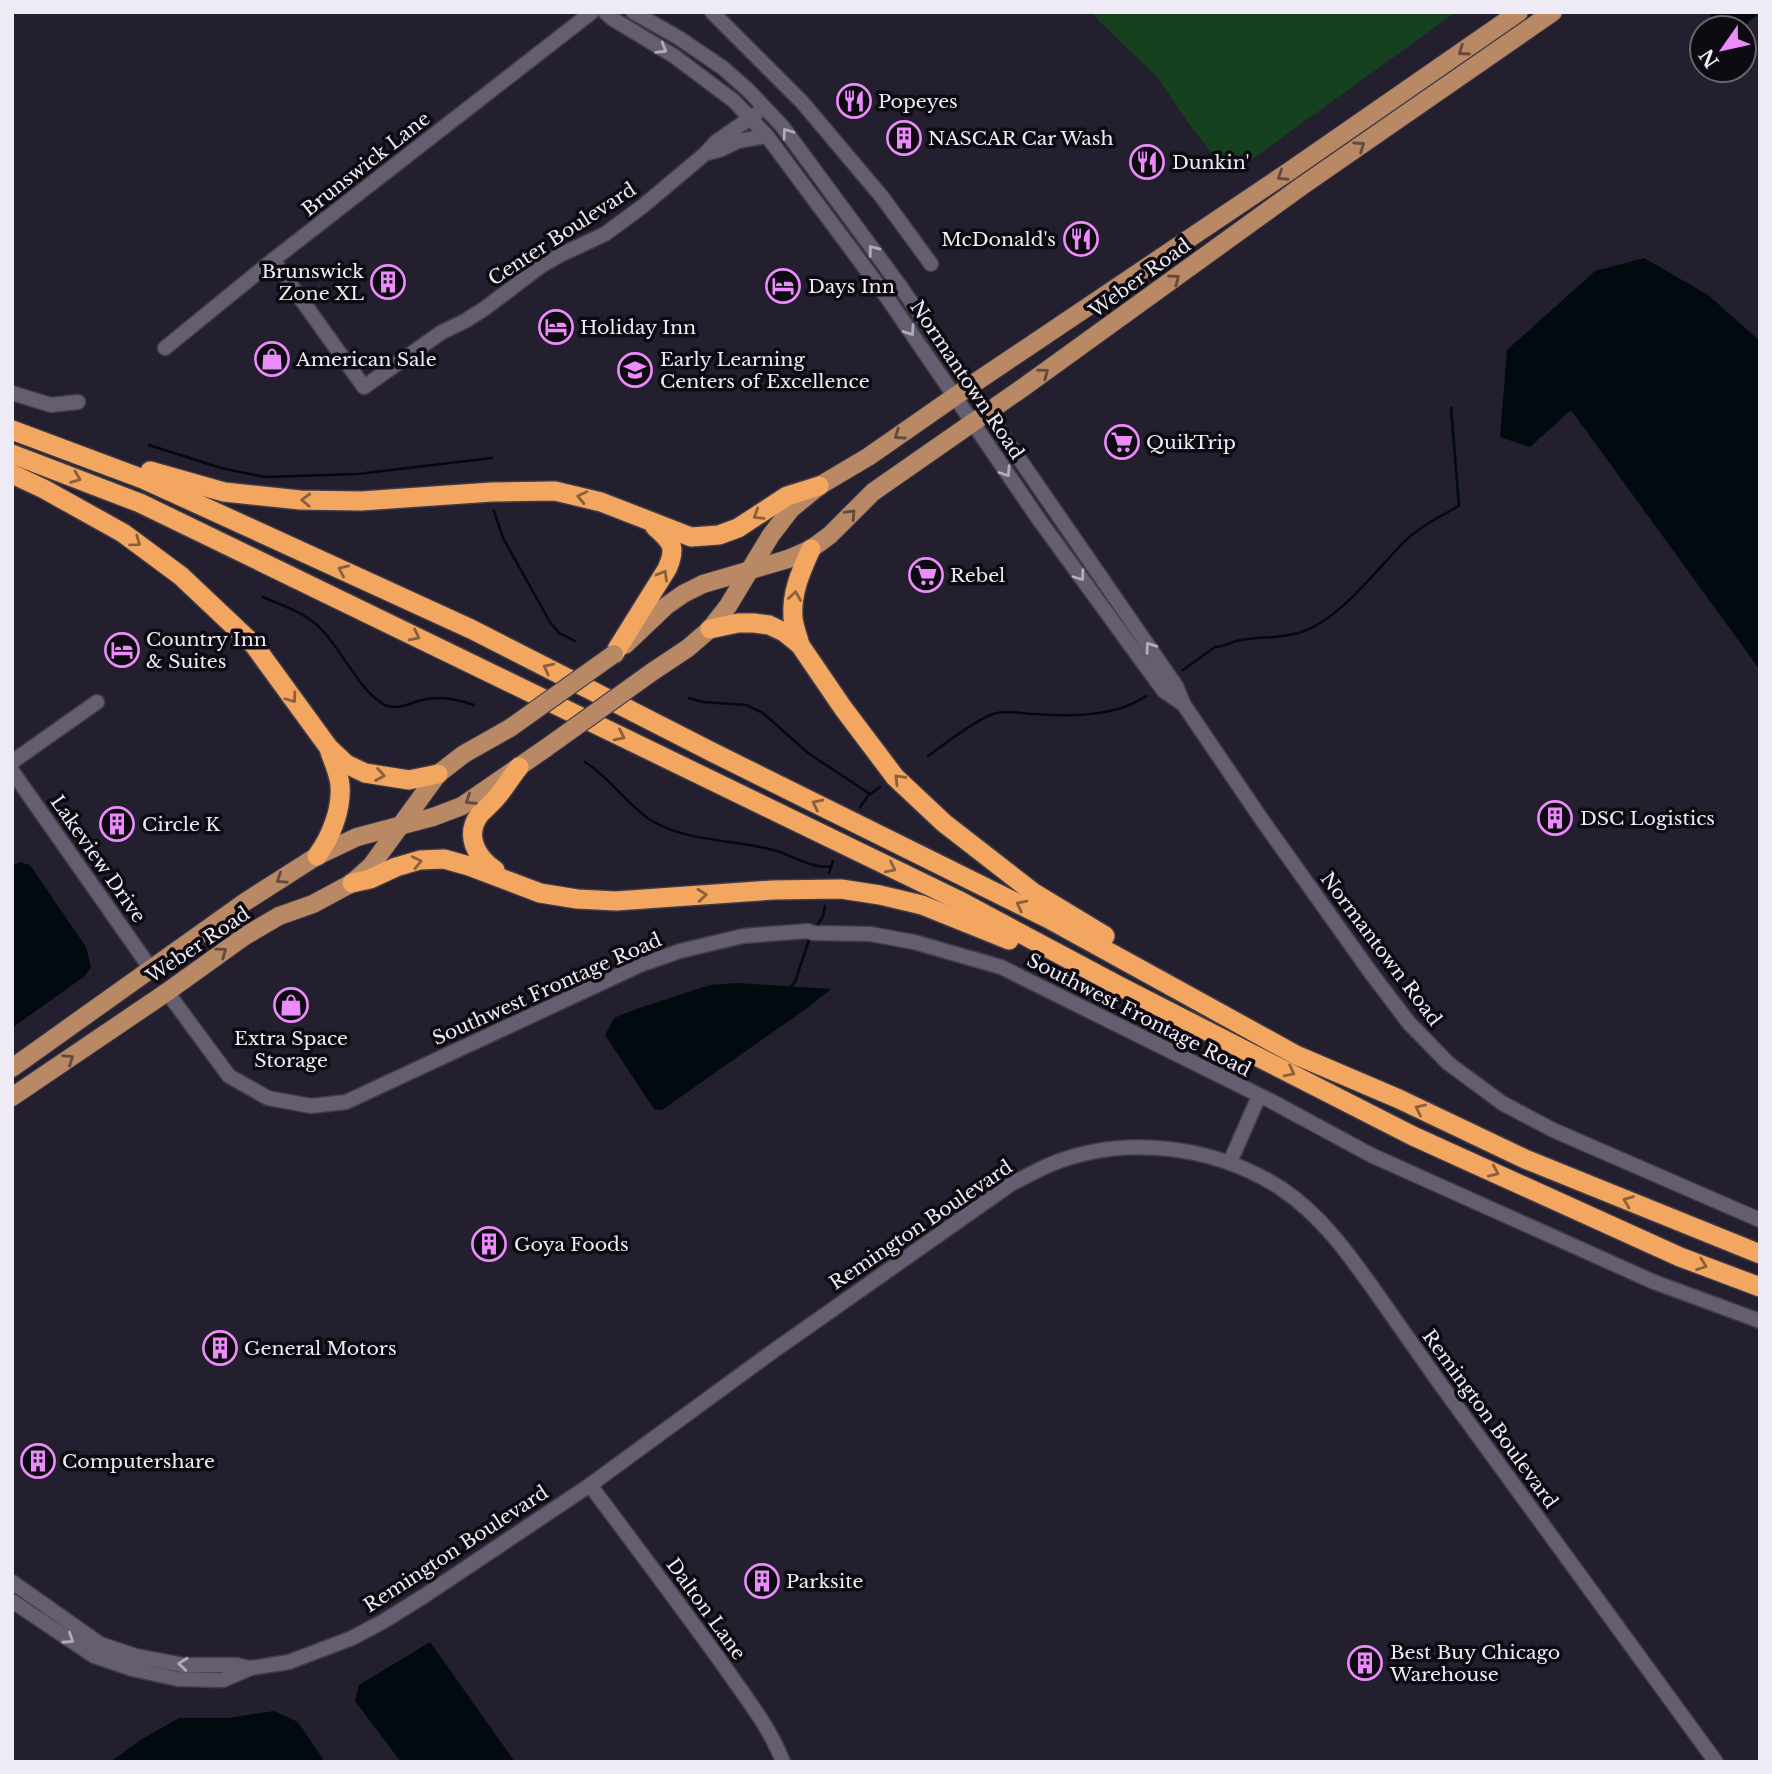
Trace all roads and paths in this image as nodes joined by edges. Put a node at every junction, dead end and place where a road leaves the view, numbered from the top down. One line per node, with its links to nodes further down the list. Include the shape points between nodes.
1 (592, 12): 11 (street, Brunswick Lane)
2 (605, 12): 8 (street, Normantown Road, one-way to 8, via 674,56)
3 (633, 12): 7 (street, Normantown Road, via 723,68)
4 (712, 12): 12 (street, via 802,102)
5 (1519, 12): 14 (main road, Weber Road, one-way to 14)
6 (1553, 12): 17 (main road, Weber Road, one-way to 6)
7 (766, 108): 8 (street, Center Boulevard); 14 (street, Normantown Road, one-way to 7, via 900,286)
8 (750, 118): 9 (street, Normantown Road); 10 (street, Center Boulevard)
9 (768, 136): 10 (street, Center Boulevard); 14 (street, Normantown Road, one-way to 14)
10 (706, 153): 11 (street, Center Boulevard, via 605,234 541,266 484,309 363,387)
11 (273, 260): 13 (street, Brunswick Lane)
12 (931, 264)
13 (165, 348)
14 (962, 391): 17 (street, Normantown Road); 21 (main road, Weber Road, one-way to 21)
15 (12, 393): 16 (street, via 51,405)
16 (78, 402)
17 (980, 417): 23 (main road, Weber Road, one-way to 17, via 873,492); 46 (street, Normantown Road, via 1040,521 1164,691 1184,705 1409,1023 1448,1063 1502,1103 1553,1130)
18 (12, 429): 22 (highway, one-way to 18, via 555,491 361,501 224,492); 41 (highway, one-way to 18, via 1049,919 471,629 143,479)
19 (12, 454): 39 (highway, one-way to 39, via 140,503 958,900)
20 (12, 474): 29 (highway, one-way to 29, via 123,533 181,576 254,645)
21 (819, 486): 22 (highway, one-way to 22, via 787,496 719,535 691,537); 24 (main road, Weber Road, via 791,509)
22 (646, 520): 27 (highway, one-way to 22, via 672,558 673,547 667,538)
23 (811, 549): 24 (main road, Weber Road); 26 (highway, one-way to 23, via 793,600)
24 (751, 570): 25 (main road, Weber Road); 27 (main road, Weber Road, via 683,594)
25 (710, 629): 26 (highway, via 738,623 769,625); 31 (main road, Weber Road, bridge)
26 (800, 645): 41 (highway, one-way to 26, via 1034,892 944,823 895,777)
27 (614, 654): 33 (main road, Weber Road, bridge)
28 (97, 702): 30 (street)
29 (328, 748): 33 (highway, one-way to 33, via 365,773 409,780); 35 (highway, via 340,788 333,826)
30 (12, 762)
31 (519, 767): 34 (main road, Weber Road, one-way to 34, via 462,806); 37 (highway, via 471,832 478,855)
32 (12, 771): 38 (street, Lakeview Drive)
33 (439, 774): 34 (main road, Weber Road)
34 (400, 826): 35 (main road, Weber Road, via 356,837); 36 (main road, Weber Road, via 371,866)
35 (317, 856): 38 (main road, Weber Road, one-way to 38)
36 (352, 883): 37 (highway, one-way to 37, via 420,860 444,859); 40 (main road, Weber Road, one-way to 36, via 245,936)
37 (513, 883): 39 (highway, one-way to 39, via 540,893 616,901 773,890 841,889 880,895 922,905)
38 (151, 970): 42 (main road, Weber Road)
39 (1119, 986): 48 (highway, one-way to 48, via 1413,1136 1680,1257)
40 (167, 992): 43 (street, Southwest Frontage Road, via 229,1076 268,1098 311,1106 346,1102 639,965 680,951 743,936 870,934 1001,967); 44 (main road, Weber Road, one-way to 40)
41 (1296, 1055): 47 (highway, one-way to 41, via 1525,1159)
42 (12, 1068)
43 (1259, 1096): 45 (street, Southwest Frontage Road); 49 (street, Southwest Frontage Road, via 1371,1155 1641,1277)
44 (12, 1097)
45 (1230, 1163): 50 (street, Remington Boulevard, via 1181,1150 1135,1147 1094,1152 1050,1165 1011,1184); 55 (street, Remington Boulevard, via 1282,1189 1314,1214 1349,1254)
46 (1760, 1220)
47 (1760, 1254)
48 (1760, 1287)
49 (1760, 1321)
50 (590, 1485): 53 (street, Remington Boulevard, via 384,1622 289,1662); 54 (street, Dalton Lane, via 754,1710)
51 (12, 1582): 53 (street, Remington Boulevard, one-way to 51, via 183,1665 100,1644)
52 (12, 1601): 53 (street, Remington Boulevard, one-way to 53, via 94,1656 132,1670 178,1679 223,1679)
53 (251, 1668)
54 (783, 1762)
55 (1716, 1762)

